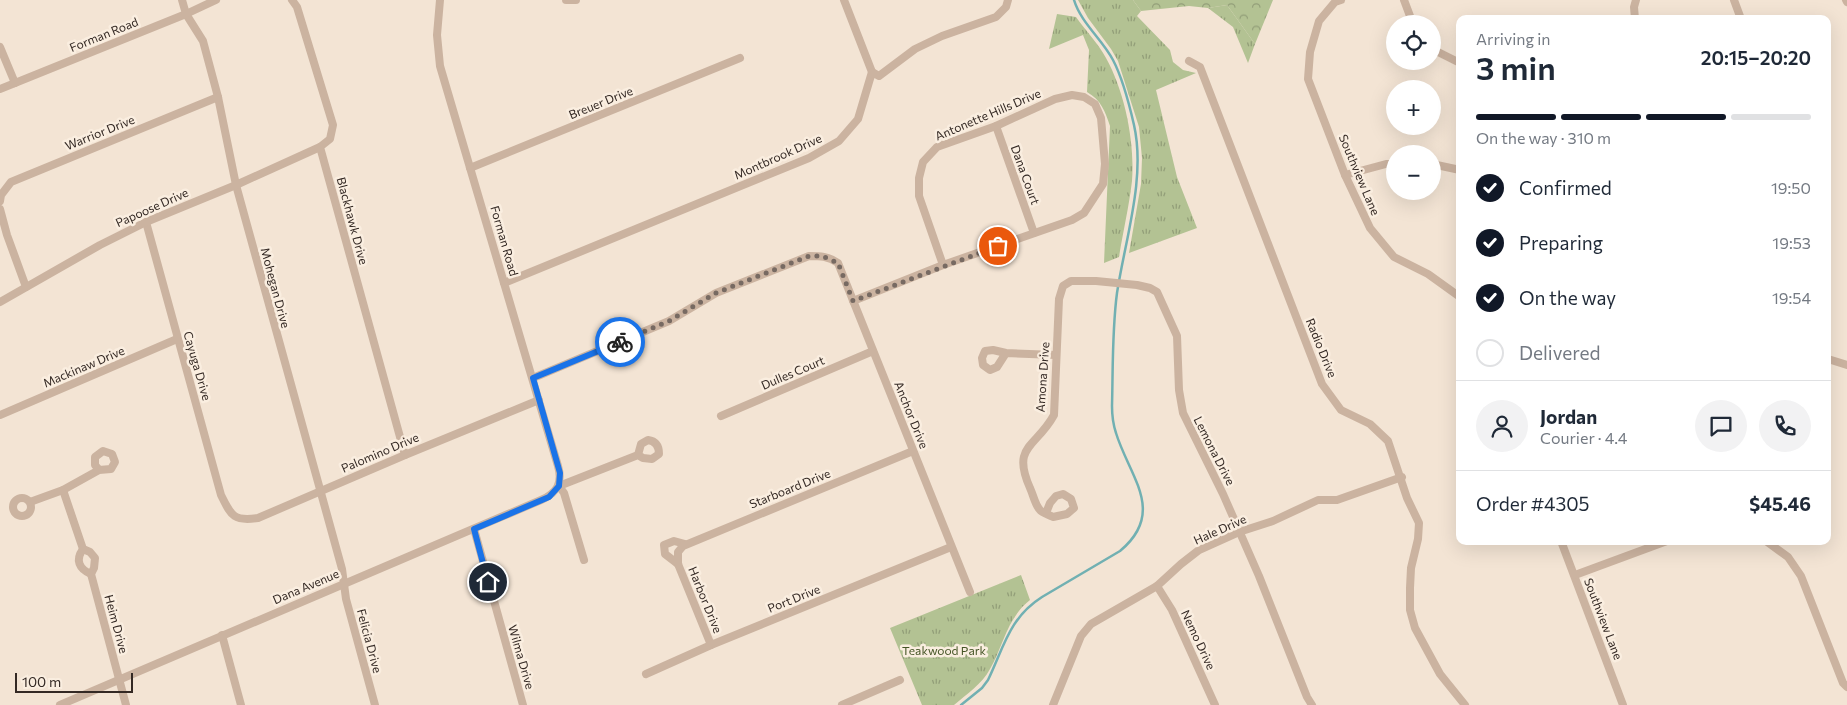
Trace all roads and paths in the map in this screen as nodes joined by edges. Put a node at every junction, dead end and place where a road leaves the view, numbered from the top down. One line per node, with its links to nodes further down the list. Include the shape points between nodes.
1 (182, 0): 13 (street, Mohegan Drive)
2 (216, 0): 13 (street, Forman Road)
3 (292, 0): 27 (street, via 297,7 333,125 330,139)
4 (440, 0): 30 (street, Forman Road, via 437,35 440,66)
5 (566, 0): 6 (street)
6 (576, 0)
7 (844, 0): 22 (street)
8 (1008, 0): 22 (street, via 1006,7 996,16 915,49 879,76)
9 (1341, 0): 32 (street, Southview Lane, via 1319,21 1310,52 1308,79)
10 (1404, 0): 14 (street)
11 (1636, 0): 15 (street)
12 (1734, 0): 16 (street)
13 (186, 14): 23 (street, Forman Road); 25 (street, Mohegan Drive, via 203,42)
14 (1410, 15)
15 (1635, 15)
16 (1740, 15)
17 (0, 47): 23 (street)
18 (1441, 54): 21 (street)
19 (740, 58): 30 (street, Breuer Drive)
20 (1189, 61): 59 (street, Radio Drive, via 1200,67 1322,384 1341,410 1370,424 1388,441)
21 (1456, 61)
22 (872, 72): 39 (street, Montbrook Drive, via 858,119 839,142 809,158)
23 (15, 83): 24 (street, Forman Road)
24 (0, 90)
25 (218, 97): 33 (street, Mohegan Drive); 34 (street, Warrior Drive, via 11,182)
26 (996, 126): 37 (street, Dana Court); 37 (street, Antonette Hills Drive, via 1055,99 1072,95 1084,97 1095,104 1101,118 1105,164 1103,184 1084,213); 38 (street, Antonette Hills Drive, via 937,147 923,162 919,196)
27 (320, 147): 33 (street, Papoose Drive); 56 (street, Blackhawk Drive)
28 (1386, 164): 32 (street)
29 (1441, 166): 31 (street)
30 (470, 168): 39 (street, Forman Road)
31 (1456, 169)
32 (1345, 175): 42 (street, Southview Lane, via 1370,228 1394,258 1428,274)
33 (236, 185): 36 (street, Papoose Drive); 62 (street, Mohegan Drive)
34 (0, 201)
35 (0, 209): 41 (street)
36 (146, 222): 41 (street, Papoose Drive); 45 (street, Cayuga Drive)
37 (1034, 232): 38 (street)
38 (943, 265): 43 (street)
39 (504, 283): 51 (street, Forman Road)
40 (1062, 286): 48 (street, Amona Drive); 67 (street, Lemona Drive, via 1070,281 1096,281 1130,284 1157,292 1177,336 1183,413)
41 (26, 287): 44 (street, Papoose Drive)
42 (1456, 294)
43 (853, 301): 46 (street, Anchor Drive); 51 (street, Anchor Drive, via 838,263 822,256 809,256 716,293 669,321)
44 (0, 302)
45 (177, 339): 53 (street, Mackinaw Drive); 65 (street, Cayuga Drive, via 221,495)
46 (873, 351): 54 (street, Dulles Court); 55 (street, Anchor Drive)
47 (1006, 353): 48 (street)
48 (1056, 355): 64 (street, Amona Drive, via 1054,415 1030,444 1022,461 1023,474 1040,510)
49 (1831, 360): 50 (street)
50 (1847, 365)
51 (533, 378): 52 (street, Forman Road)
52 (539, 400): 56 (street, Palomino Drive); 60 (street, Forman Road, via 560,473)
53 (0, 415)
54 (721, 416)
55 (913, 451): 68 (street, Starboard Drive); 72 (street, Anchor Drive)
56 (404, 455): 62 (street, Palomino Drive)
57 (638, 455): 60 (street, Dana Avenue)
58 (100, 470): 61 (street)
59 (1402, 477): 67 (street, Hale Drive, via 1337,500 1318,500); 97 (street, Radio Drive, via 1407,498 1419,523 1411,568 1410,610 1415,628 1440,674)
60 (559, 486): 66 (street, Dana Avenue, via 549,497); 75 (street, Forman Road)
61 (63, 490): 63 (street); 73 (street, Heim Drive)
62 (320, 492): 65 (street, Palomino Drive, via 258,518 244,520); 79 (street, Mohegan Drive)
63 (30, 502)
64 (1046, 513)
65 (230, 514)
66 (474, 529): 79 (street, Dana Avenue); 92 (street, Wilma Drive)
67 (1240, 532): 80 (street, Hale Drive, via 1199,550); 96 (street, Lemona Drive)
68 (685, 544): 74 (street, Starboard Drive); 76 (street, Harbor Drive, via 674,542 664,545 664,554)
69 (1563, 545): 78 (street, Southview Lane)
70 (1656, 545): 78 (street)
71 (1771, 545): 87 (street, via 1788,558 1801,576)
72 (951, 547): 81 (street, Anchor Drive); 83 (street, Port Drive)
73 (83, 549): 77 (street, Heim Drive, via 95,558); 77 (street, Heim Drive, via 79,566)
74 (678, 552): 76 (street, Harbor Drive)
75 (584, 560)
76 (678, 564): 83 (street, Harbor Drive)
77 (91, 574): 85 (street, Heim Drive)
78 (1575, 575): 98 (street, Southview Lane)
79 (344, 584): 82 (street, Dana Avenue); 91 (street, Felicia Drive)
80 (1157, 586): 94 (street, Hale Drive, via 1091,624 1082,636); 95 (street, Nemo Drive, via 1172,610)
81 (970, 592)
82 (222, 635): 85 (street, Dana Avenue); 90 (street)
83 (710, 645): 84 (street, Port Drive)
84 (646, 674)
85 (120, 680): 88 (street, Dana Avenue); 89 (street, Heim Drive)
86 (900, 680): 93 (street)
87 (1847, 687)
88 (60, 705)
89 (126, 705)
90 (241, 705)
91 (375, 705)
92 (523, 705)
93 (842, 705)
94 (1054, 705)
95 (1215, 705)
96 (1312, 705)
97 (1465, 705)
98 (1623, 705)

